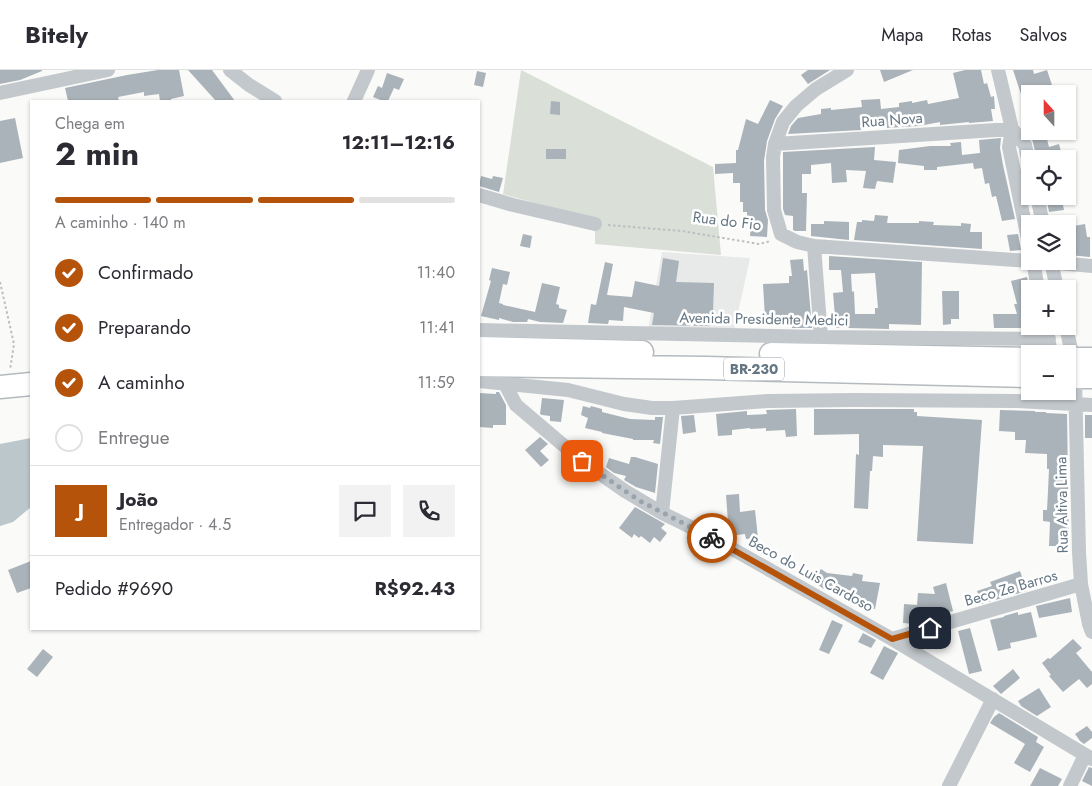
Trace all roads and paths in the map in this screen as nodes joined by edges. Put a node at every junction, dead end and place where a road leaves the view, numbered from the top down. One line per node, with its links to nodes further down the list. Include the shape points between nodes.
1 (108, 70): 6 (street)
2 (230, 70): 7 (street)
3 (368, 70): 8 (street)
4 (847, 70): 10 (street, via 796,106 783,122)
5 (998, 70): 9 (street)
6 (0, 93)
7 (273, 100)
8 (354, 100)
9 (1012, 129): 10 (street, Rua Nova); 11 (street); 13 (street, via 1009,146)
10 (775, 144): 15 (street, via 772,157 774,210)
11 (1026, 150)
12 (480, 195): 14 (street)
13 (1023, 215)
14 (595, 224): 15 (path, Rua do Fio, via 682,231 759,244 774,240)
15 (781, 234): 16 (street, Rua do Fio)
16 (814, 246): 17 (street, Rua do Fio); 24 (street)
17 (1021, 260)
18 (1076, 264): 19 (street, Rua do Fio)
19 (1092, 266)
20 (0, 282): 32 (path, via 14,344)
21 (480, 330): 24 (street, Avenida Presidente Medici)
22 (1021, 333): 24 (street, Avenida Presidente Medici)
23 (1069, 335): 28 (street, Rua Altiva Lima)
24 (821, 336)
25 (480, 348): 27 (main road, BR-230)
26 (480, 365): 27 (main road, BR-230)
27 (1021, 367)
28 (1078, 368): 33 (street, Rua Altiva Lima)
29 (480, 381): 31 (street)
30 (30, 384): 32 (main road)
31 (505, 384): 35 (street, via 568,390 652,408); 36 (street, Beco do Luis Cardoso, via 516,405 575,455)
32 (3, 386)
33 (1075, 404): 34 (street); 35 (street, via 803,400); 37 (street, Rua Altiva Lima)
34 (1092, 405)
35 (673, 408): 36 (street)
36 (662, 513): 39 (street, Beco do Luis Cardoso, via 713,538)
37 (1081, 584): 38 (street, Rua Altiva Lima); 39 (street, Beco Ze Barros)
38 (1092, 632)
39 (892, 639): 40 (street, Beco do Luis Cardoso)
40 (993, 699): 41 (street, Beco do Luis Cardoso); 42 (street)
41 (1089, 757): 43 (street)
42 (949, 786)
43 (1070, 786)

